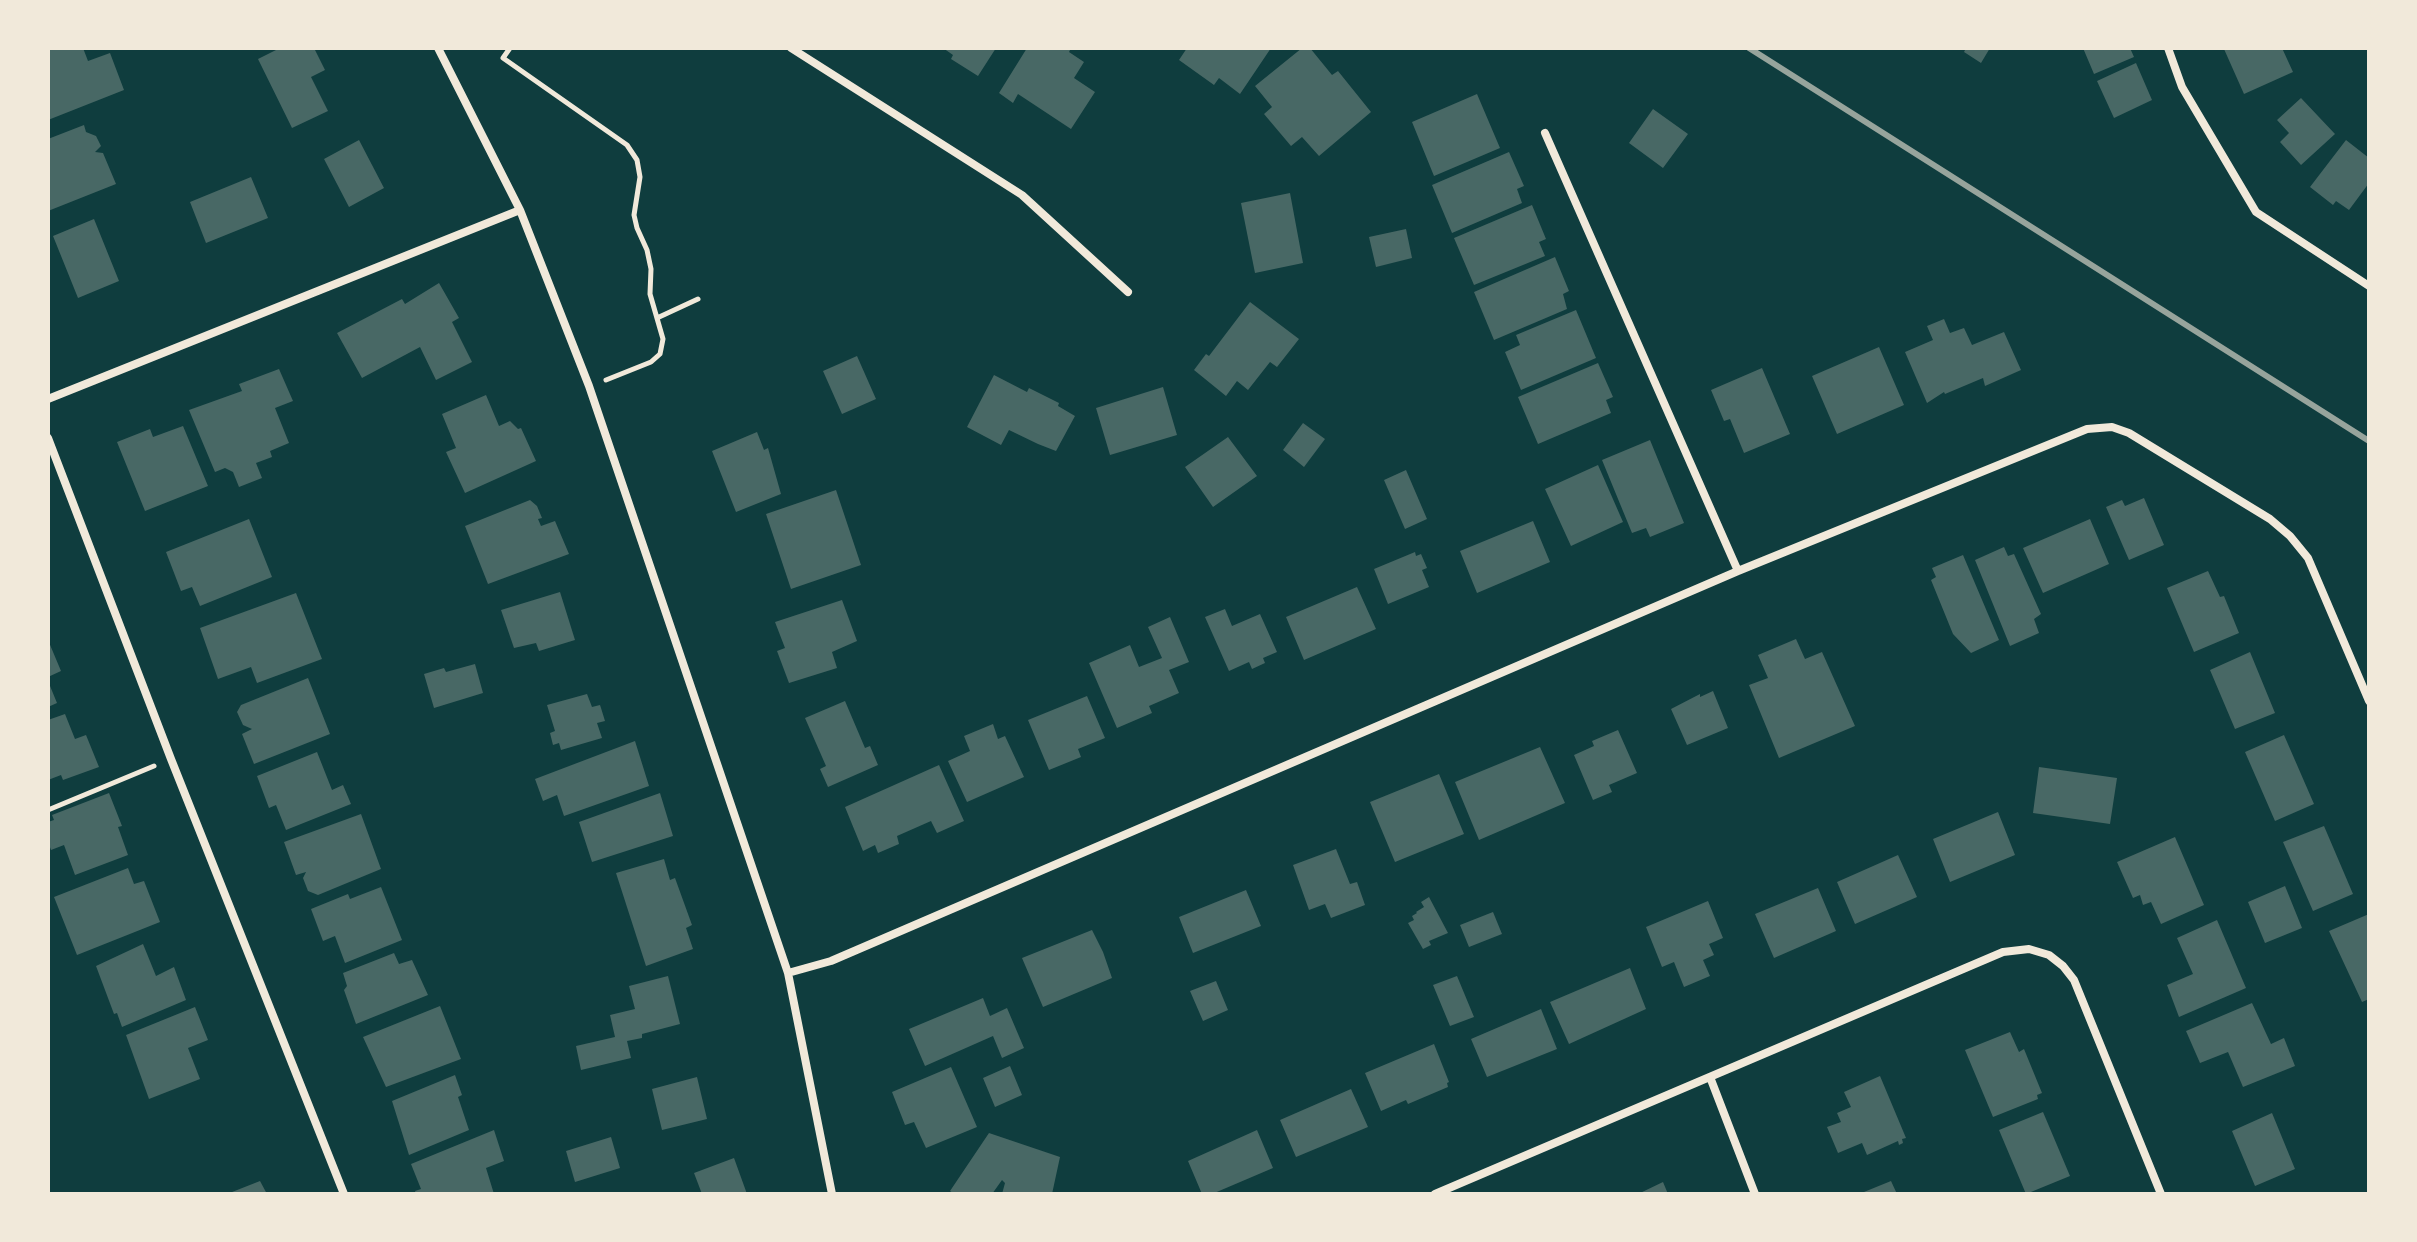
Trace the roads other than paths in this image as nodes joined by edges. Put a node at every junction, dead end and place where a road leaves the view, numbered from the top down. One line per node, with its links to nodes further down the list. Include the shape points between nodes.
1 (438, 48): 5 (street)
2 (791, 48): 7 (street, via 1022,195)
3 (2168, 48): 6 (street, via 2182,87 2256,212)
4 (1545, 133): 10 (street)
5 (520, 210): 8 (street); 12 (street, via 589,386)
6 (2369, 286)
7 (1128, 292)
8 (48, 399)
9 (48, 438): 14 (street)
10 (1738, 571): 11 (street, via 2087,429 2112,427 2270,519 2290,536 2308,558); 12 (street, via 831,961)
11 (2369, 701)
12 (788, 973): 15 (street)
13 (1710, 1077): 16 (street); 17 (street); 18 (street, via 2003,952 2029,949 2049,955 2074,980)
14 (344, 1194)
15 (832, 1194)
16 (1435, 1194)
17 (1755, 1194)
18 (2161, 1194)

